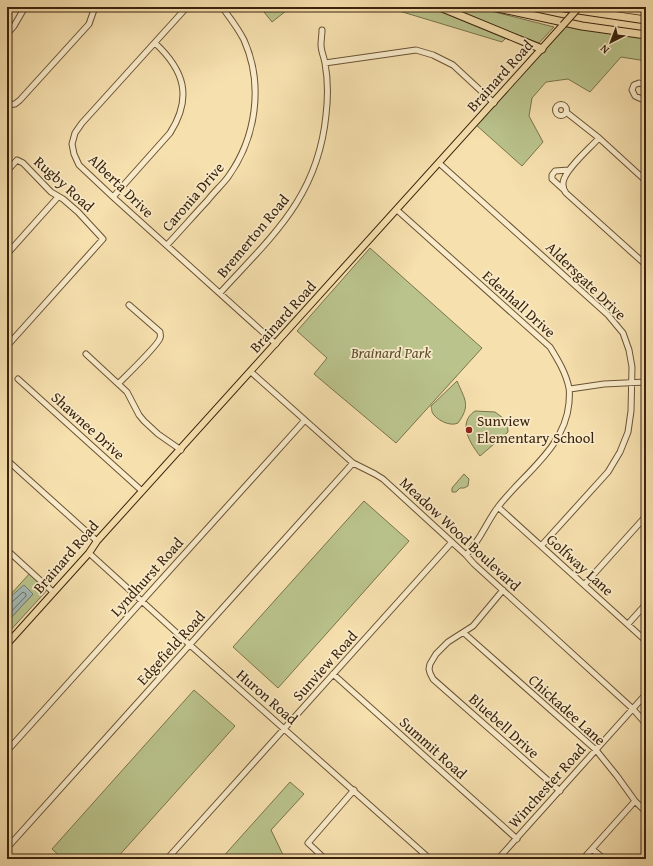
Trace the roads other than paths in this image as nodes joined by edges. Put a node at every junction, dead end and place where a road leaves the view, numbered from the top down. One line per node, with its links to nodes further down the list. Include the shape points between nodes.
1 (25, 7): 13 (street)
2 (95, 7): 21 (street, via 89,24 20,100)
3 (187, 7): 15 (street, Alberta Drive)
4 (222, 7): 32 (street, Caronia Drive, via 244,41 250,58 255,98 250,132 245,148 227,177)
5 (440, 7): 16 (highway)
6 (493, 7): 14 (highway, via 582,26)
7 (558, 7): 11 (highway)
8 (579, 7): 16 (main road, Brainard Road, bridge)
9 (610, 7): 10 (highway)
10 (646, 12)
11 (646, 20)
12 (322, 30): 17 (street, Bremerton Road, via 321,46)
13 (7, 34)
14 (646, 35)
15 (155, 43): 30 (street, via 166,54 181,78 182,107 178,121 170,133); 30 (street, Alberta Drive, via 82,123 75,133 72,144 79,165)
16 (542, 49): 20 (main road, Brainard Road)
17 (325, 63): 20 (street, via 416,50 453,65); 35 (street, Bremerton Road, via 326,114 323,137 312,176 304,193 282,225)
18 (646, 85): 19 (street, via 639,83 634,85 632,90 635,96)
19 (646, 101)
20 (494, 103): 24 (main road, Brainard Road)
21 (7, 105)
22 (566, 112): 23 (street)
23 (599, 138): 25 (street); 27 (street)
24 (439, 163): 31 (main road, Brainard Road); 42 (street, Aldersgate Drive, via 608,315 623,333 629,350)
25 (569, 170): 28 (street); 28 (street, via 557,171 552,175 552,180)
26 (7, 171): 29 (street, Rugby Road, via 17,160 23,163)
27 (646, 181)
28 (562, 186): 34 (street, via 566,193)
29 (58, 197): 33 (street); 38 (street, Rugby Road, via 78,212 103,239)
30 (113, 197): 32 (street, Alberta Drive)
31 (397, 210): 37 (main road, Brainard Road); 45 (street, Edenhall Drive, via 550,347 564,370)
32 (167, 245): 35 (street, Alberta Drive)
33 (7, 254)
34 (646, 265)
35 (220, 293): 37 (street, Alberta Drive)
36 (129, 304): 44 (street, via 160,332 160,339 156,347)
37 (276, 344): 40 (main road, Brainard Road)
38 (7, 346)
39 (86, 354): 44 (street)
40 (251, 372): 46 (street, Meadow Wood Boulevard); 47 (main road, Brainard Road)
41 (18, 379): 50 (street, Shawnee Drive)
42 (632, 382): 43 (street); 45 (street); 55 (street, Aldersgate Drive, via 628,432 620,452 608,472)
43 (646, 382)
44 (119, 383): 47 (street, via 127,392 139,416 158,434)
45 (570, 389): 51 (street, Edenhall Drive, via 563,430 555,443)
46 (305, 420): 49 (street, Meadow Wood Boulevard); 62 (street, Lyndhurst Road)
47 (181, 450): 50 (main road, Brainard Road)
48 (7, 460): 53 (street)
49 (353, 463): 54 (street, Meadow Wood Boulevard, via 383,479); 68 (street, Edgefield Road)
50 (142, 491): 53 (main road, Brainard Road)
51 (498, 507): 55 (street, Golfway Lane); 58 (street, Edenhall Drive, via 474,547)
52 (646, 516): 59 (street)
53 (97, 541): 57 (main road, Brainard Road)
54 (452, 542): 58 (street, Meadow Wood Boulevard); 69 (street, Sunview Road)
55 (541, 546): 59 (street, Golfway Lane)
56 (7, 550): 61 (street)
57 (89, 553): 61 (main road, Brainard Road); 62 (street, Huron Road)
58 (466, 555): 60 (street, Meadow Wood Boulevard)
59 (584, 585): 64 (street, Golfway Lane)
60 (503, 590): 65 (street, via 473,626); 71 (street, Meadow Wood Boulevard)
61 (53, 592): 67 (main road, Brainard Road)
62 (142, 601): 68 (street, Huron Road); 75 (street, Lyndhurst Road)
63 (646, 604): 64 (street)
64 (628, 624): 66 (street, Golfway Lane)
65 (464, 632): 74 (street, Chickadee Lane); 77 (street, Bluebell Drive, via 456,635 436,654 429,669 433,679)
66 (646, 641)
67 (7, 644)
68 (190, 645): 73 (street, Huron Road); 81 (street, Edgefield Road)
69 (333, 674): 73 (street, Sunview Road); 80 (street, Summit Road)
70 (646, 694): 71 (street, Winchester Road)
71 (633, 709): 72 (street, Meadow Wood Boulevard); 74 (street, Winchester Road)
72 (646, 724)
73 (285, 728): 76 (street, Huron Road); 83 (street, Sunview Road)
74 (596, 750): 77 (street, Winchester Road); 78 (street, Chickadee Lane)
75 (7, 751)
76 (354, 790): 84 (street, via 308,842); 85 (street, Huron Road)
77 (560, 791): 80 (street, Winchester Road)
78 (636, 801): 79 (street, Chickadee Lane); 82 (street)
79 (646, 812)
80 (517, 839): 86 (street, Winchester Road)
81 (7, 848)
82 (592, 849): 87 (street); 88 (street)
83 (168, 859)
84 (325, 859)
85 (430, 859)
86 (498, 859)
87 (583, 859)
88 (604, 859)

